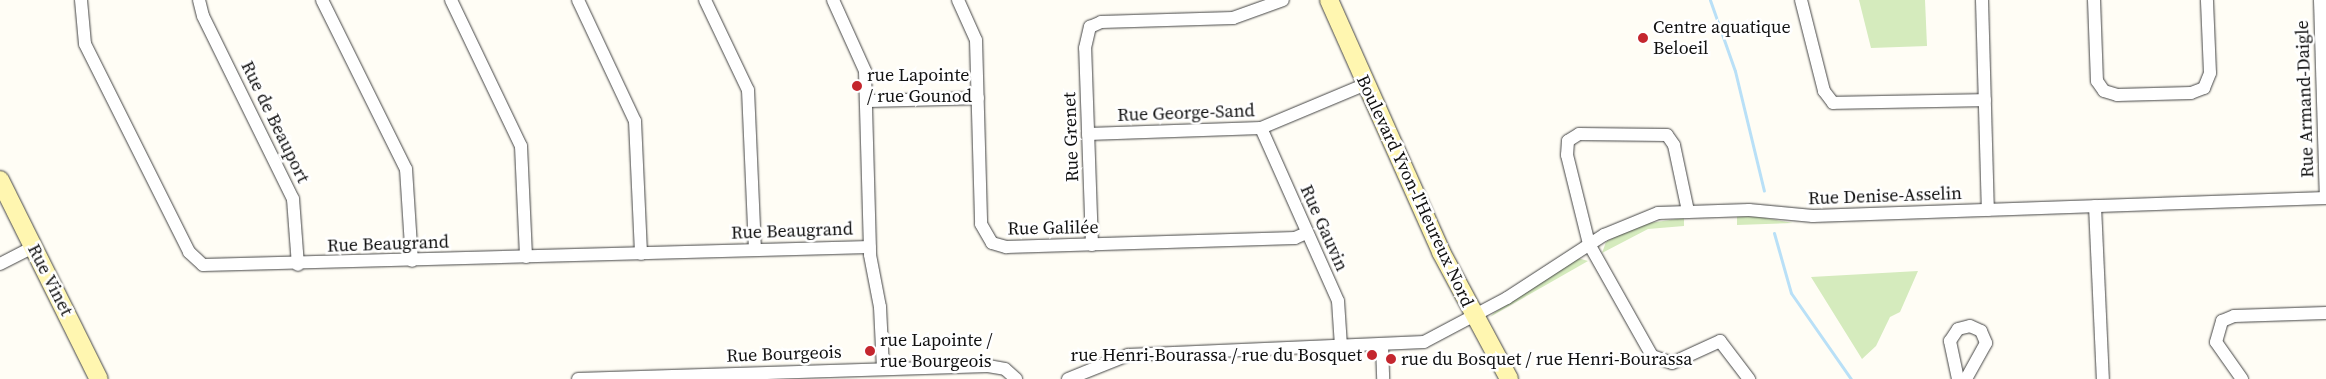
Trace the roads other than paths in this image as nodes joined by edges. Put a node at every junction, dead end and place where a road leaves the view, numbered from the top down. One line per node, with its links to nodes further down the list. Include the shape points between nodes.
1 (81, 0): 37 (street, Rue Beaugrand, via 85,44 193,259 211,267)
2 (200, 0): 37 (street, Rue de Beauport, via 203,16 293,199)
3 (322, 0): 35 (street, via 406,169)
4 (451, 0): 34 (street, via 521,146)
5 (578, 0): 33 (street, via 635,120)
6 (705, 0): 32 (street, via 748,90)
7 (833, 0): 19 (street, via 862,61)
8 (958, 0): 17 (street, Rue Galilée, via 976,36)
9 (1283, 0): 21 (street, Rue Grenet, via 1233,18 1101,22 1088,30)
10 (1329, 0): 16 (street, Boulevard Yvon-l'Heureux Nord)
11 (1801, 0): 18 (street, via 1824,91 1834,103)
12 (1982, 0): 18 (street)
13 (2094, 0): 14 (street, via 2097,81 2113,95 2191,93 2204,88 2210,73)
14 (2207, 0)
15 (2320, 0): 23 (street, Rue Armand-Daigle)
16 (1366, 84): 20 (street, Rue George-Sand); 39 (street, Boulevard Yvon-l'Heureux Nord)
17 (978, 98): 19 (street); 28 (street, Rue Galilée, via 981,224 986,238 1002,247)
18 (1985, 100): 25 (street)
19 (866, 101): 30 (street)
20 (1261, 128): 21 (street, Rue George-Sand); 27 (street, Rue Gauvin)
21 (1088, 134): 28 (street, Rue Grenet)
22 (0, 180): 31 (street, Rue Vinet)
23 (2326, 198): 24 (street, Rue Denise-Asselin)
24 (2095, 206): 25 (street, Rue Denise-Asselin); 53 (street)
25 (1988, 210): 26 (street, Rue Denise-Asselin, via 1813,216 1759,210)
26 (1688, 211): 29 (street, Rue Denise-Asselin, via 1645,215); 29 (street, via 1674,145 1667,136 1576,135 1566,149)
27 (1306, 233): 28 (street, Rue Galilée, via 1295,238); 41 (street, Rue Gauvin, via 1338,301)
28 (1092, 244)
29 (1589, 244): 39 (street, Rue Denise-Asselin); 50 (street, via 1654,358 1672,363 1720,341)
30 (870, 246): 32 (street, Rue Beaugrand); 42 (street, via 881,314)
31 (33, 247): 36 (street); 44 (street, Rue Vinet)
32 (755, 250): 33 (street, Rue Beaugrand)
33 (640, 254): 34 (street, Rue Beaugrand)
34 (526, 258): 35 (street, Rue Beaugrand)
35 (412, 261): 37 (street, Rue Beaugrand)
36 (0, 264)
37 (298, 264)
38 (2326, 313): 54 (street, via 2234,316 2222,321 2216,342)
39 (1474, 316): 40 (street, Rue Denise-Asselin, via 1429,340); 49 (street, Boulevard Yvon-l'Heureux Nord)
40 (1382, 345): 41 (street, Rue Denise-Asselin); 48 (street)
41 (1341, 346): 47 (street, Rue Denise-Asselin, via 1128,355)
42 (883, 368): 43 (street, Rue Bourgeois); 46 (street, Rue Bourgeois, via 994,366)
43 (696, 377): 45 (street, Rue Bourgeois)
44 (99, 379)
45 (578, 379)
46 (1016, 379)
47 (1068, 379)
48 (1383, 379)
49 (1509, 379)
50 (1749, 379)
51 (1958, 379): 52 (street, via 1950,341 1955,331 1970,326 1981,331 1986,343)
52 (1966, 379)
53 (2103, 379)
54 (2242, 379)

